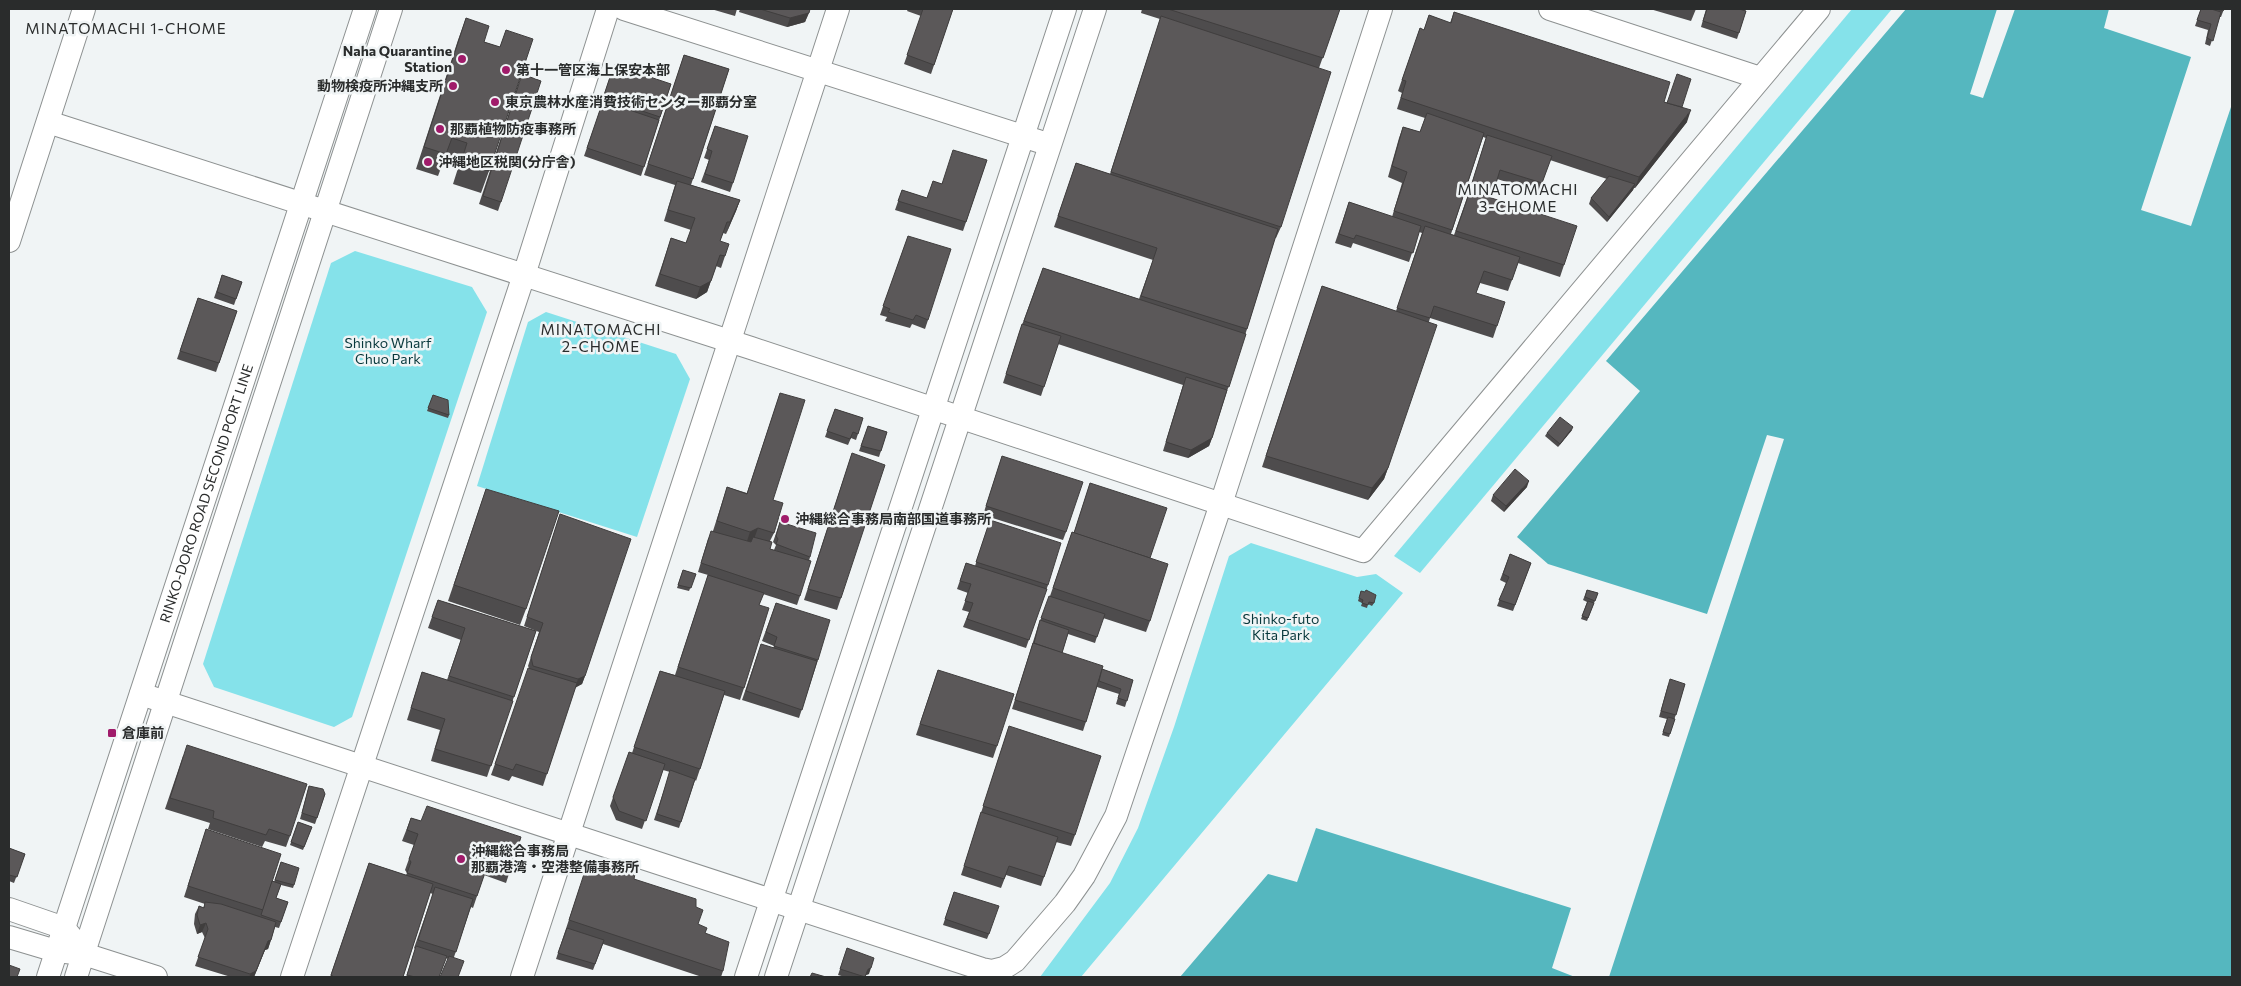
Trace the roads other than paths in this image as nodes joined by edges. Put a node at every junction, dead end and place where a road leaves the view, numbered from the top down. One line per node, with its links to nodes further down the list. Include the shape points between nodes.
1 (84, 9): 14 (street)
2 (365, 9): 17 (street, RINKO-DORO ROAD SECOND PORT LINE)
3 (391, 9): 18 (street, RINKO-DORO ROAD SECOND PORT LINE)
4 (608, 9): 20 (street)
5 (624, 9): 12 (street)
6 (838, 9): 12 (street)
7 (1065, 9): 15 (street)
8 (1095, 9): 16 (street)
9 (1381, 9): 24 (street)
10 (1550, 9): 13 (street)
11 (1819, 9): 13 (street)
12 (817, 71): 15 (street); 21 (street)
13 (1760, 78): 24 (street, via 1363,551)
14 (48, 122): 17 (street); 19 (street)
15 (1023, 136): 16 (street); 22 (street)
16 (1050, 145): 23 (street)
17 (301, 203): 18 (street); 25 (street, RINKO-DORO ROAD SECOND PORT LINE)
18 (325, 211): 20 (street); 26 (street, RINKO-DORO ROAD SECOND PORT LINE)
19 (9, 241)
20 (524, 274): 21 (street); 27 (street)
21 (729, 341): 22 (street); 28 (street)
22 (933, 409): 23 (street); 29 (street)
23 (962, 418): 24 (street); 30 (street)
24 (1221, 504): 30 (street, via 1116,816 1084,876 1015,960 1004,968 982,969)
25 (141, 694): 26 (street); 32 (street, RINKO-DORO ROAD SECOND PORT LINE)
26 (165, 702): 27 (street); 35 (street, RINKO-DORO ROAD SECOND PORT LINE)
27 (362, 766): 28 (street); 39 (street)
28 (569, 833): 29 (street); 40 (street)
29 (772, 899): 30 (street); 41 (street)
30 (799, 908): 42 (street)
31 (9, 909): 32 (street)
32 (64, 928): 34 (street, RINKO-DORO ROAD SECOND PORT LINE); 35 (street)
33 (9, 937): 34 (street)
34 (56, 952): 35 (street); 36 (street, RINKO-DORO ROAD SECOND PORT LINE)
35 (84, 954): 37 (street, RINKO-DORO ROAD SECOND PORT LINE); 38 (street)
36 (48, 977)
37 (76, 977)
38 (156, 977)
39 (292, 977)
40 (522, 977)
41 (746, 977)
42 (776, 977)

